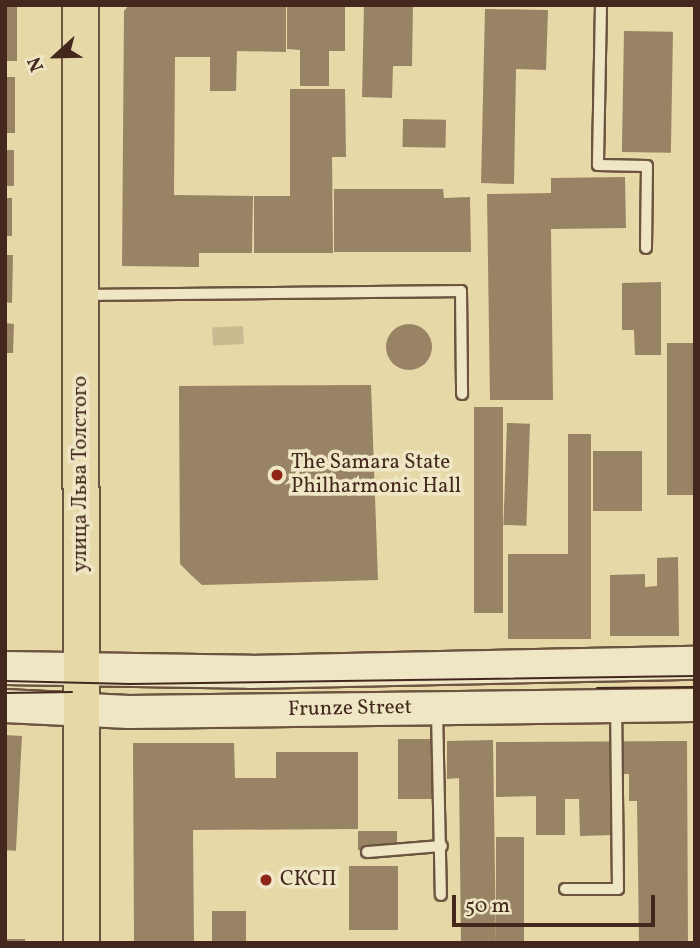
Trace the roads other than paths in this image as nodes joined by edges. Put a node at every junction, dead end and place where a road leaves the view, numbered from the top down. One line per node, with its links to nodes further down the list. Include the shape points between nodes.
1 (80, 5): 4 (main road, улица Льва Толстого)
2 (601, 5): 3 (lane, via 598,165 647,166)
3 (646, 247)
4 (81, 295): 5 (lane, via 461,291); 8 (main road, улица Льва Толстого)
5 (462, 394)
6 (695, 663): 8 (main road, Frunze Street, via 250,672)
7 (5, 668): 8 (main road, Frunze Street)
8 (80, 670): 13 (main road, улица Льва Толстого)
9 (695, 705): 11 (main road, Frunze Street)
10 (5, 706): 13 (main road, Frunze Street)
11 (615, 706): 12 (main road, Frunze Street); 16 (lane, via 618,889)
12 (436, 708): 13 (main road, Frunze Street); 14 (lane)
13 (81, 709): 18 (main road, улица Льва Толстого)
14 (442, 846): 15 (lane); 17 (lane)
15 (367, 852)
16 (565, 889)
17 (442, 895)
18 (81, 943)

